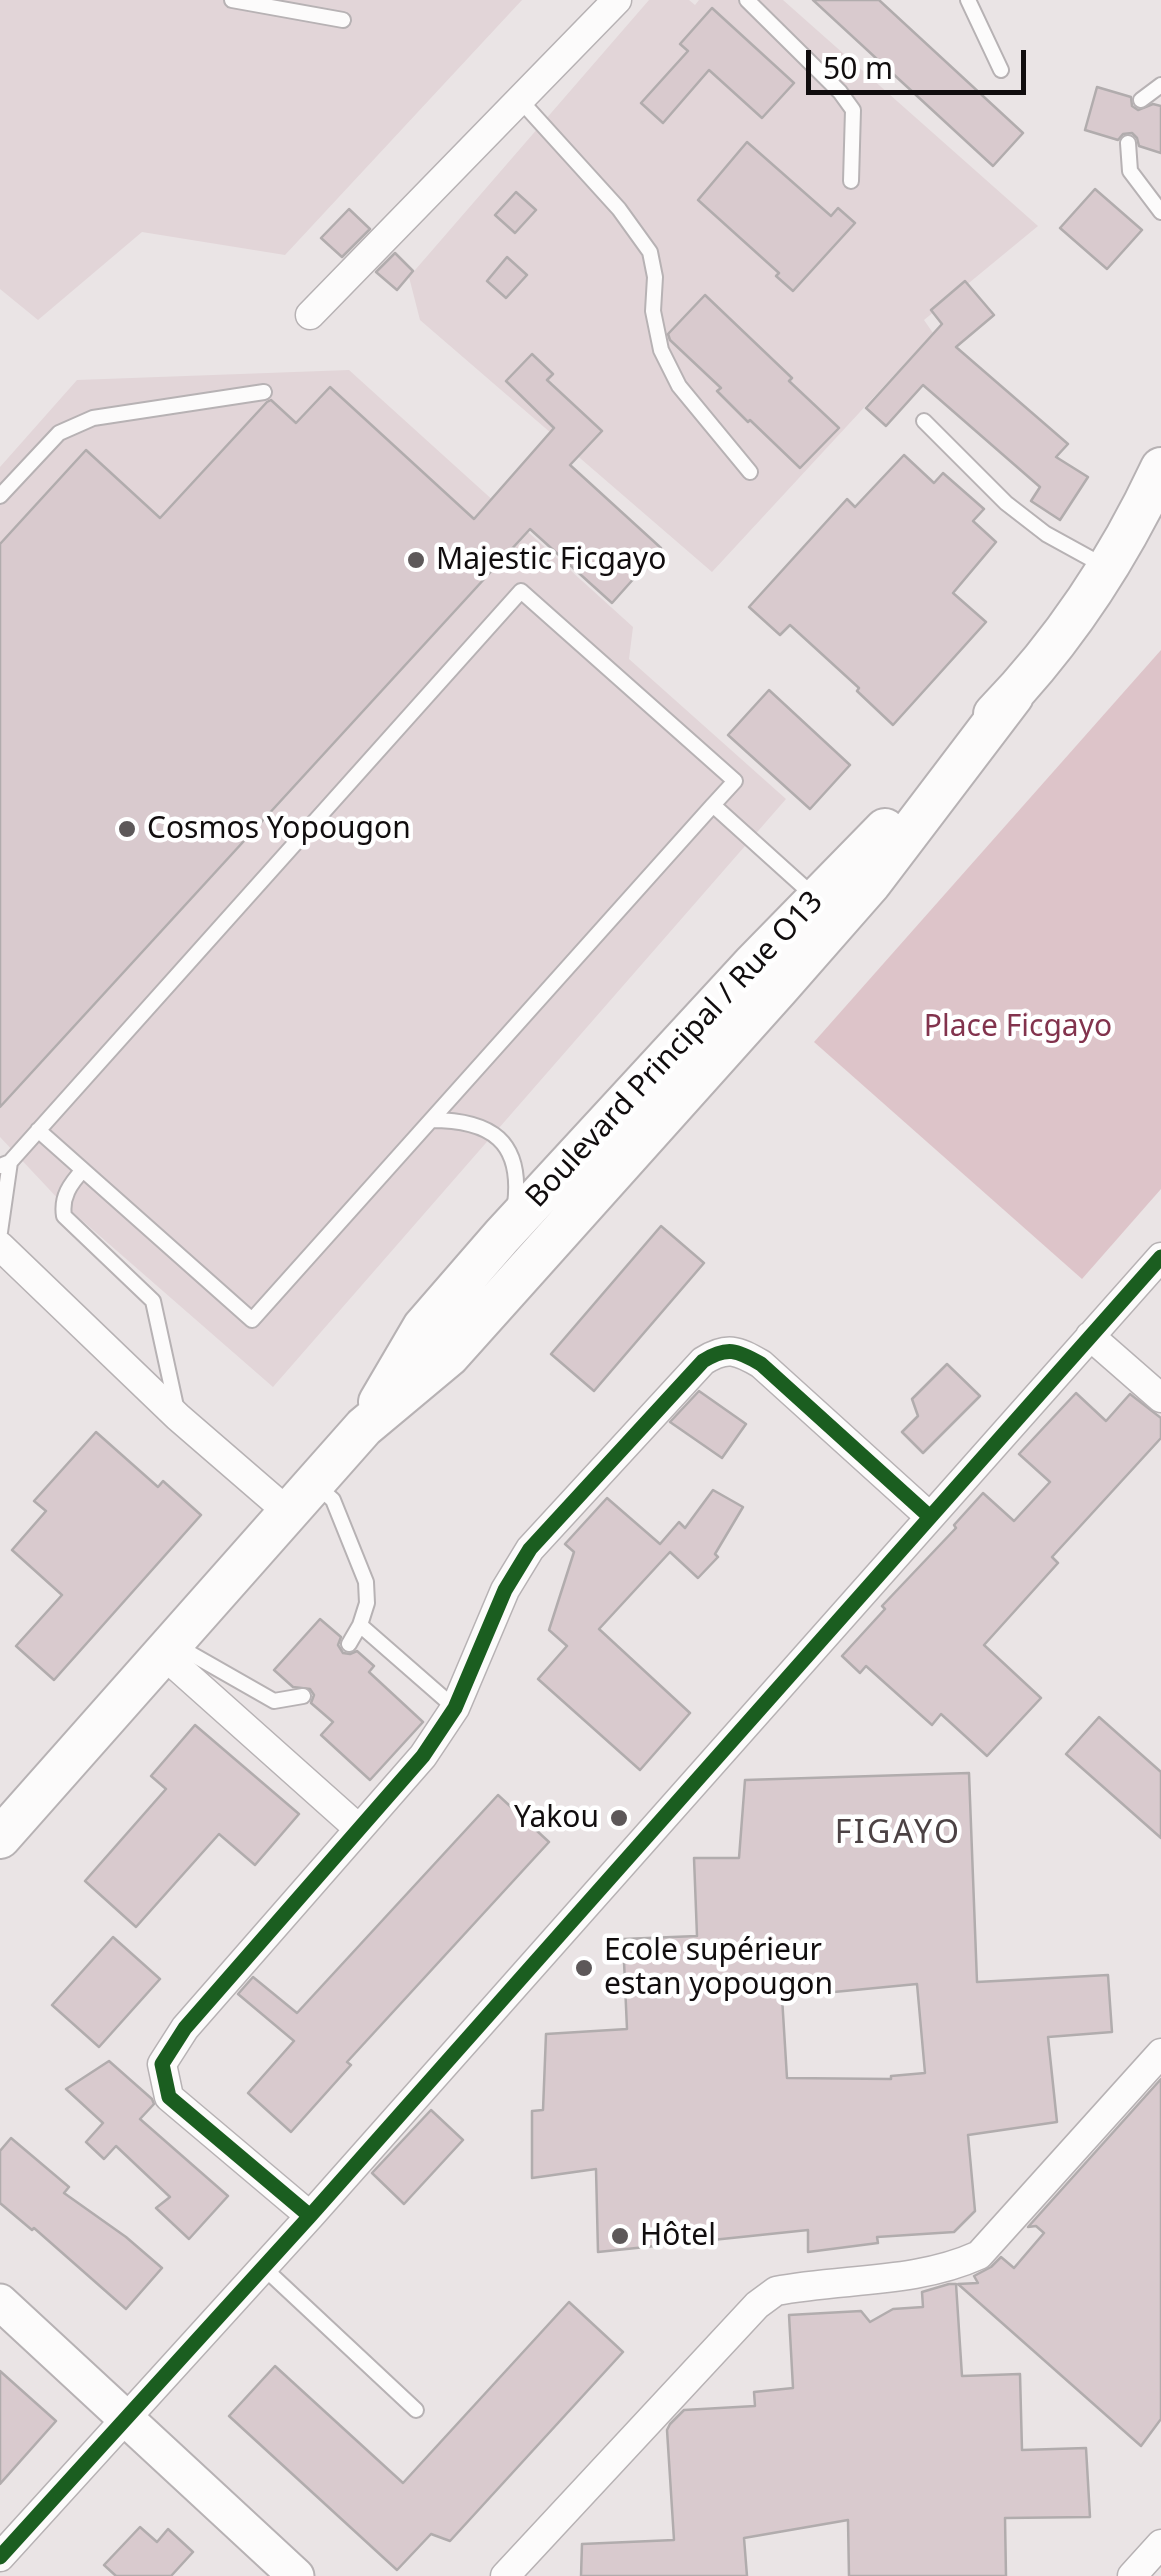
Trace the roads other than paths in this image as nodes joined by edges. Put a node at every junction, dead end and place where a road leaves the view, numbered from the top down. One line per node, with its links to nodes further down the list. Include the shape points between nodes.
1 (232, 0): 5 (lane)
2 (617, 0): 9 (street)
3 (746, 0): 11 (lane, via 853,110)
4 (968, 0): 6 (lane)
5 (343, 20)
6 (1001, 70)
7 (1161, 85): 8 (lane)
8 (1141, 100)
9 (521, 101): 13 (street); 16 (lane, via 650,252 661,350 679,386)
10 (1128, 143): 12 (lane, via 1130,171)
11 (851, 180)
12 (1161, 212)
13 (310, 315)
14 (264, 392): 18 (lane, via 93,418 59,434)
15 (924, 421): 19 (lane, via 1006,503)
16 (750, 472)
17 (1159, 480): 19 (main road, Boulevard Principal / Rue O13)
18 (0, 496)
19 (1107, 568): 20 (main road, Boulevard Principal / Rue O13)
20 (1012, 696): 22 (main road, Boulevard Principal / Rue O13); 34 (main road, Boulevard Principal / Rue O13, via 871,882 779,988 449,1356)
21 (713, 805): 22 (lane); 23 (lane); 24 (lane, via 734,781 522,590)
22 (816, 897): 28 (main road, Boulevard Principal / Rue O13)
23 (431, 1120): 26 (lane, via 252,1320); 28 (lane, via 466,1120 502,1142 514,1160 514,1207)
24 (38, 1130): 25 (lane); 26 (lane)
25 (5, 1164): 27 (lane)
26 (83, 1170): 33 (lane, via 62,1203 64,1216 153,1301)
27 (0, 1232)
28 (502, 1236): 34 (main road, Boulevard Principal / Rue O13, via 423,1327)
29 (0, 1246): 33 (street)
30 (1161, 1258): 31 (street)
31 (1090, 1336): 32 (street); 36 (street)
32 (1161, 1398)
33 (178, 1417): 35 (street)
34 (364, 1427): 35 (main road, Boulevard Principal / Rue O13)
35 (302, 1498): 37 (lane, via 333,1500 366,1582); 39 (main road, Boulevard Principal / Rue O13)
36 (930, 1517): 41 (street, via 761,1364 740,1352 720,1351 703,1361 530,1549 505,1590); 45 (street)
37 (360, 1625): 38 (lane); 41 (lane)
38 (349, 1644)
39 (169, 1650): 40 (lane, via 274,1700); 42 (main road, Boulevard Principal / Rue O13); 43 (street)
40 (303, 1696)
41 (455, 1708): 43 (street)
42 (5, 1828)
43 (359, 1829): 45 (street, via 185,2028 162,2064 169,2097)
44 (1161, 2053): 53 (street, via 979,2255 926,2273 776,2291 757,2305)
45 (310, 2216): 46 (street)
46 (263, 2267): 48 (lane); 49 (street)
47 (0, 2302): 49 (street)
48 (416, 2410)
49 (124, 2419): 51 (street); 52 (street)
50 (1161, 2544): 54 (street)
51 (0, 2557)
52 (296, 2576)
53 (505, 2576)
54 (1132, 2576)

